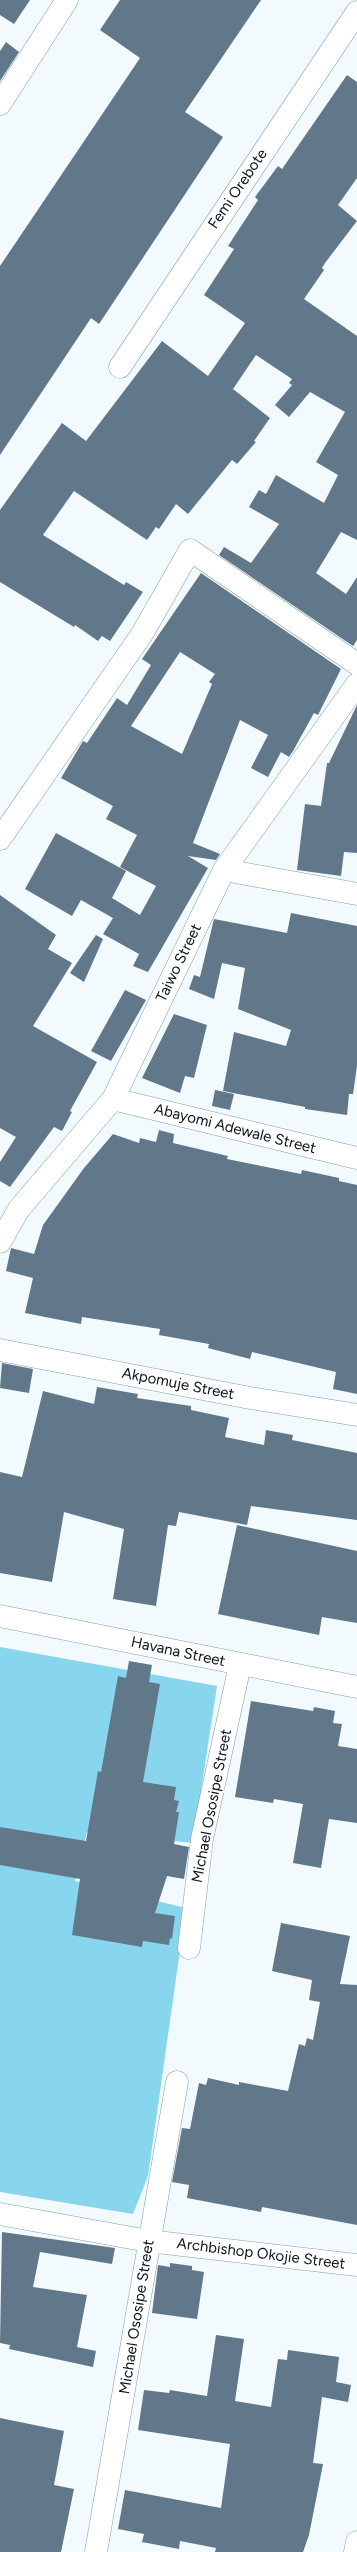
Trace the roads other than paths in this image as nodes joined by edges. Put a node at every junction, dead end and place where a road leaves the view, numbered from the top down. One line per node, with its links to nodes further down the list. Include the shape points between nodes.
1 (67, 0): 3 (street)
2 (357, 12): 4 (street, Femi Orebote)
3 (0, 104)
4 (120, 366)
5 (357, 664): 7 (street, via 190,550 142,634)
6 (357, 684): 8 (street, Taiwo Street)
7 (0, 839)
8 (224, 870): 9 (street); 10 (street, Taiwo Street)
9 (357, 894)
10 (113, 1099): 11 (street, Abayomi Adewale Street); 12 (street, Taiwo Street, via 20,1209)
11 (357, 1158)
12 (0, 1242)
13 (0, 1350): 14 (street, Akpomuje Street, via 250,1398)
14 (357, 1415)
15 (0, 1616): 16 (street, Havana Street)
16 (240, 1665): 17 (street, Havana Street); 18 (street, Michael Ososipe Street, via 202,1839)
17 (357, 1687)
18 (189, 1948)
19 (177, 2082): 21 (street, Michael Ososipe Street)
20 (0, 2214): 21 (street, Archbishop Okojie Street)
21 (148, 2241): 22 (street, Archbishop Okojie Street); 24 (street, Michael Ososipe Street, via 123,2404)
22 (357, 2265)
23 (357, 2542): 25 (street)
24 (96, 2552)
25 (355, 2552)

